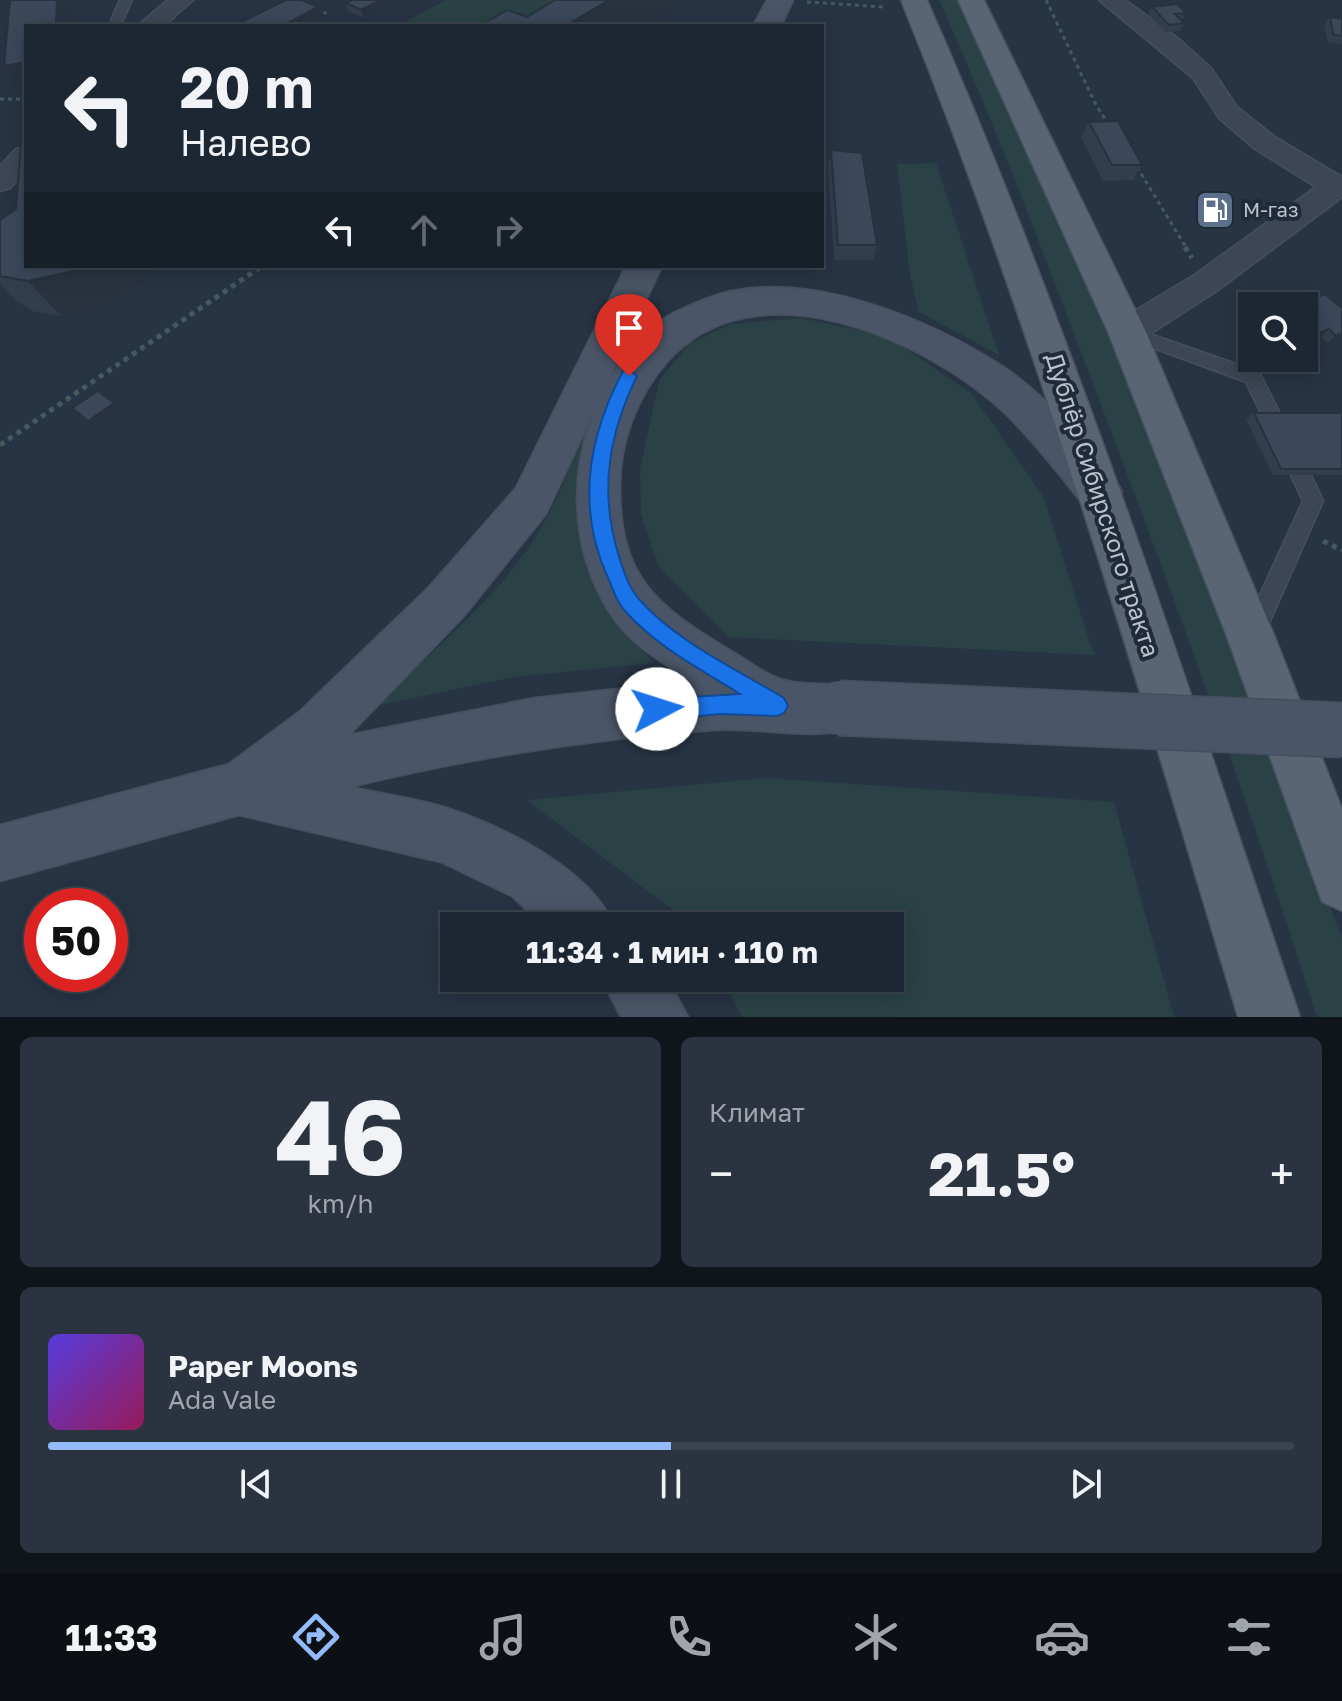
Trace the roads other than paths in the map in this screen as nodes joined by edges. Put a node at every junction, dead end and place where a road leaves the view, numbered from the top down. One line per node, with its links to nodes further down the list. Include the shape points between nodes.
1 (126, 0): 7 (lane)
2 (182, 0): 8 (street)
3 (971, 0): 14 (main road)
4 (1110, 0): 12 (street, via 1202,73 1228,112)
5 (790, 1): 9 (main road)
6 (899, 3): 17 (main road, Дублёр Сибирского тракта, via 946,72)
7 (117, 20)
8 (152, 24)
9 (769, 24)
10 (24, 157): 11 (street)
11 (0, 182)
12 (1328, 194): 14 (street, via 1207,282)
13 (643, 268): 21 (main road, via 531,501 446,602 317,730)
14 (1127, 332): 15 (lane, via 1253,377); 18 (main road)
15 (1274, 420)
16 (1301, 475): 18 (lane, via 1313,501)
17 (1100, 492): 19 (main road, via 1043,426 992,380 883,319 840,307 767,300 701,315 670,332 629,376 612,410 597,487 601,528 630,603 672,640); 29 (main road, Дублёр Сибирского тракта)
18 (1251, 637): 22 (main road)
19 (777, 706): 20 (main road, bridge); 21 (main road, via 720,704 507,727)
20 (1342, 730)
21 (237, 789): 23 (main road); 26 (main road, via 446,835 532,876)
22 (1320, 821): 24 (main road); 25 (main road)
23 (0, 853)
24 (1342, 871)
25 (1342, 882)
26 (570, 912)
27 (640, 992): 28 (main road)
28 (657, 1017)
29 (1269, 1017)

